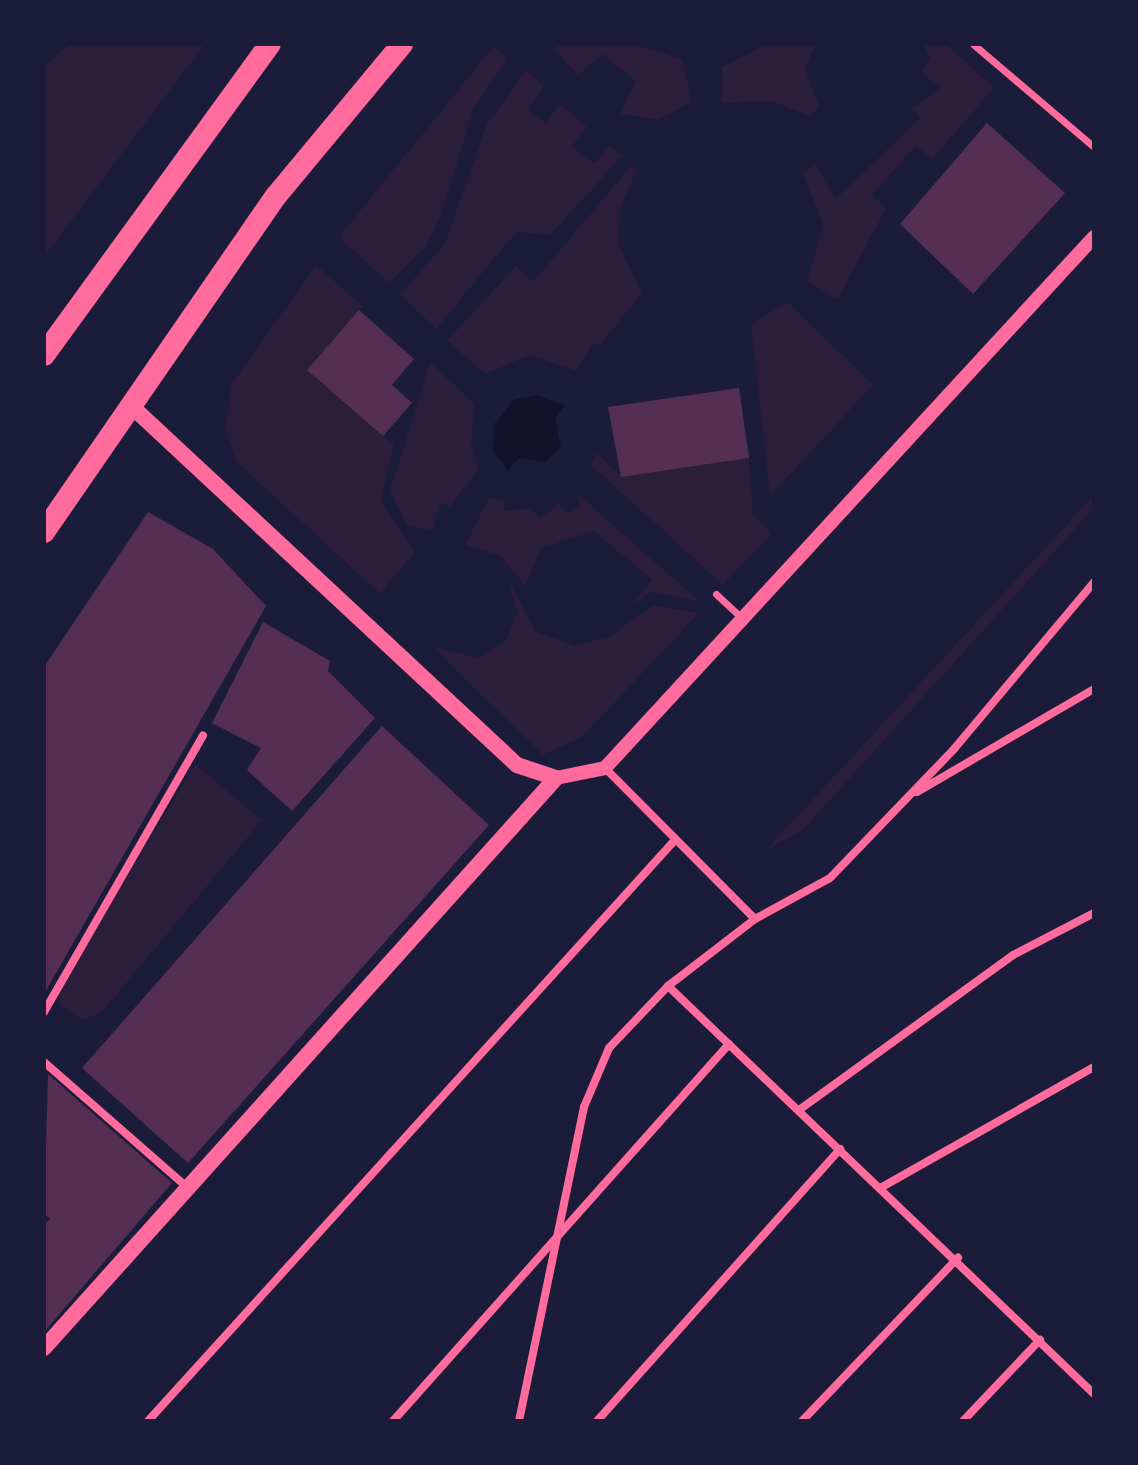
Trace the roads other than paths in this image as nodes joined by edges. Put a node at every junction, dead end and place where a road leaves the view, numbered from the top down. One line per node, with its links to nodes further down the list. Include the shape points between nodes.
1 (270, 44): 6 (highway)
2 (402, 44): 7 (highway, via 276,196)
3 (973, 44): 4 (street)
4 (1094, 147)
5 (1094, 237): 11 (street)
6 (44, 355)
7 (129, 404): 8 (highway); 15 (main road, via 517,765)
8 (44, 532)
9 (1094, 582): 16 (street)
10 (716, 594): 11 (street)
11 (743, 619): 14 (street)
12 (1094, 689): 16 (street)
13 (203, 735): 21 (street)
14 (605, 768): 15 (street); 17 (street)
15 (556, 778): 28 (main road)
16 (906, 798): 19 (street, via 830,878)
17 (675, 840): 19 (street); 34 (street)
18 (1094, 913): 25 (street, via 1013,955)
19 (755, 919): 20 (street)
20 (668, 986): 22 (street); 29 (street, via 609,1048 584,1107)
21 (44, 1012)
22 (729, 1044): 25 (street); 29 (street)
23 (44, 1062): 28 (street)
24 (1094, 1067): 27 (street)
25 (799, 1110): 26 (street)
26 (840, 1149): 27 (street); 37 (street)
27 (882, 1187): 30 (street)
28 (190, 1190): 32 (main road)
29 (552, 1238): 35 (street); 36 (street)
30 (958, 1258): 31 (street); 38 (street)
31 (1040, 1340): 33 (street); 39 (street)
32 (44, 1348)
33 (1094, 1394)
34 (148, 1421)
35 (393, 1421)
36 (519, 1421)
37 (597, 1421)
38 (802, 1421)
39 (963, 1421)

